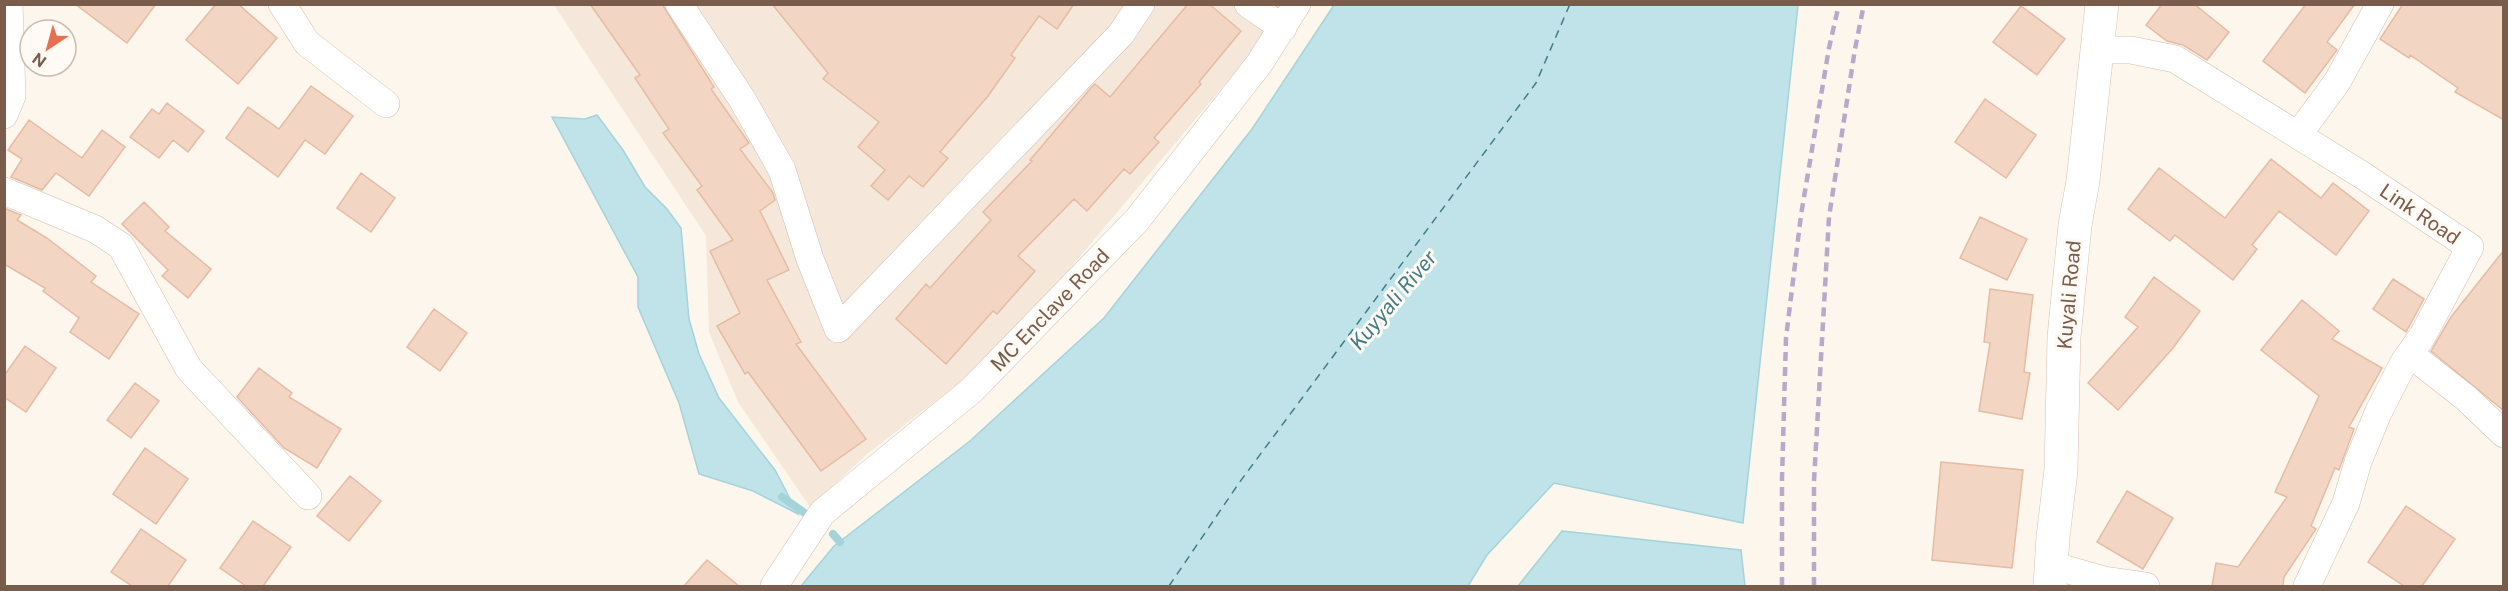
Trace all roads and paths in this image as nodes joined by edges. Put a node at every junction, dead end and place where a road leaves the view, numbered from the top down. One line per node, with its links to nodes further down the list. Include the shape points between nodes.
1 (9, 4): 12 (street, via 12,96)
2 (282, 4): 11 (street, via 307,43)
3 (679, 4): 4 (street, via 742,99 782,170 810,260 838,329 1121,34)
4 (1141, 4)
5 (1248, 4): 9 (street)
6 (1297, 4): 9 (street, MC Enclave Road)
7 (2102, 4): 10 (main road, Kuyali Road)
8 (2380, 4): 13 (street, via 2337,82)
9 (1283, 28): 19 (street, MC Enclave Road, via 1137,220 972,390 822,513)
10 (2097, 50): 13 (street, Link Road, via 2131,50 2175,59); 18 (main road, Kuyali Road, via 2064,337 2061,470)
11 (386, 104)
12 (4, 116)
13 (2298, 135): 15 (street, Link Road, via 2470,247)
14 (4, 191): 17 (street, via 95,229 122,246 189,369)
15 (2410, 354): 16 (street); 21 (street, Link Road, via 2378,413 2346,503)
16 (2504, 434)
17 (308, 496)
18 (2051, 576): 20 (street)
19 (774, 586)
20 (2146, 586)
21 (2307, 586)

